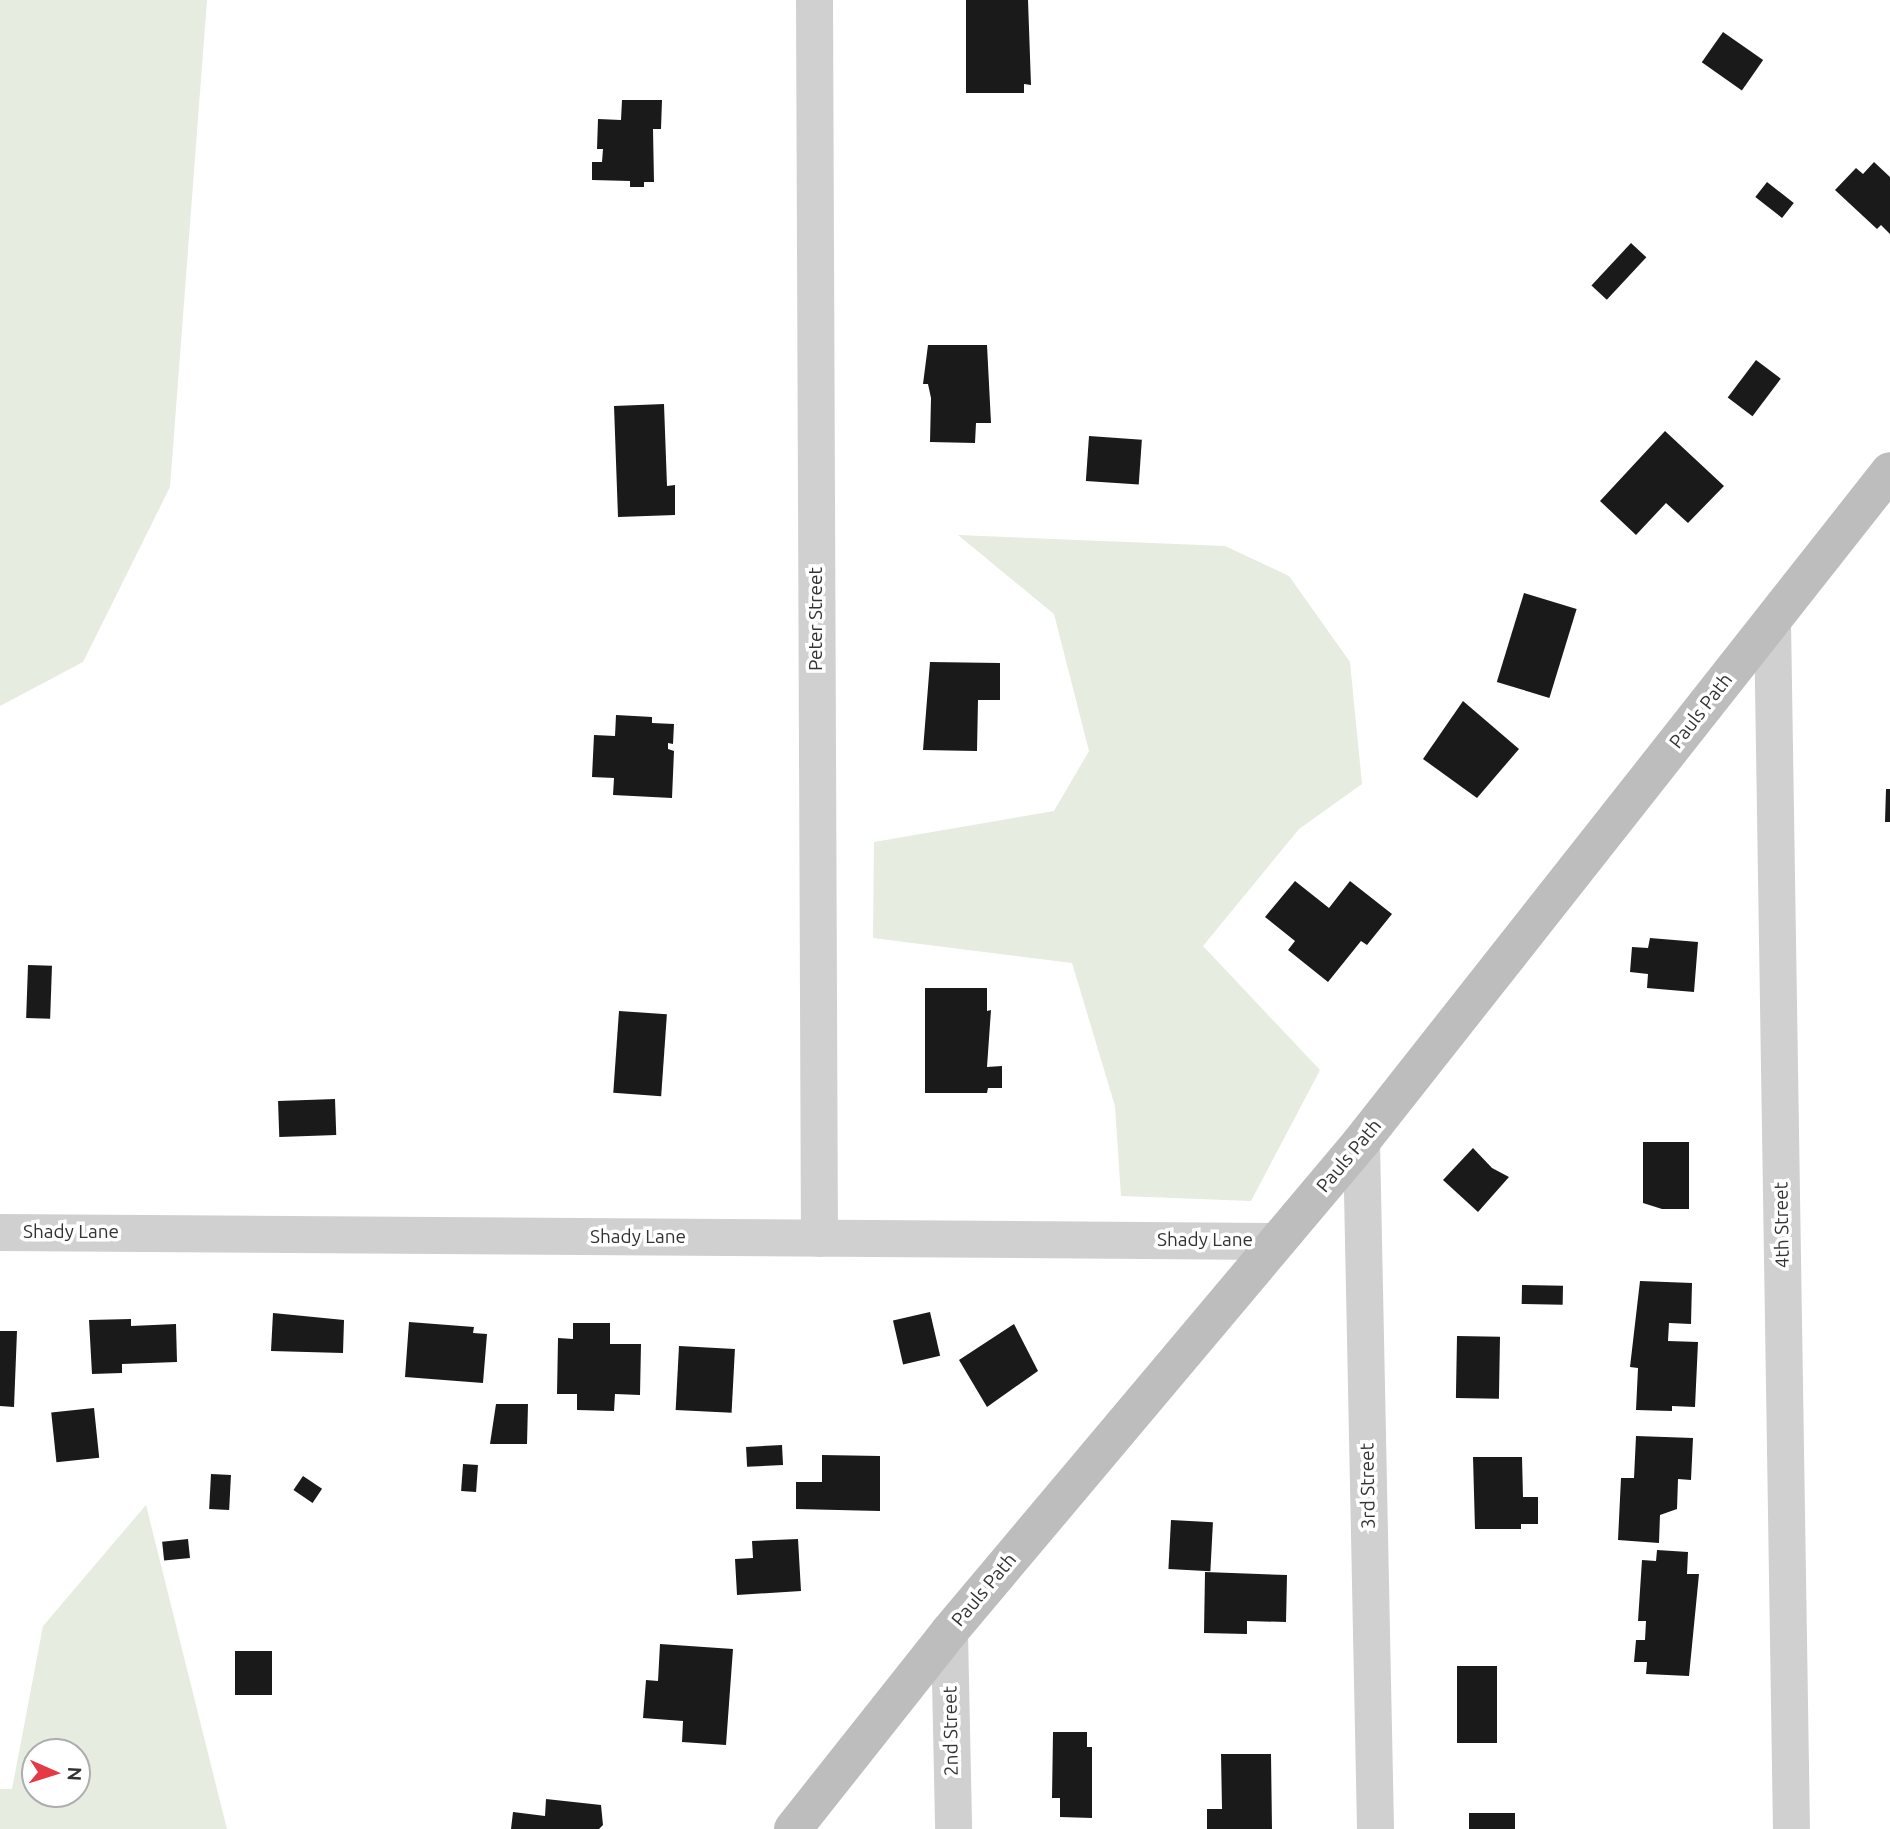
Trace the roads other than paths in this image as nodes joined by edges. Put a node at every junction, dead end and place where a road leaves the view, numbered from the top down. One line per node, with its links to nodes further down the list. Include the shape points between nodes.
1 (814, 0): 6 (street, Peter Street)
2 (1890, 471): 3 (street, Pauls Path)
3 (1772, 621): 4 (street, Pauls Path); 12 (street, 4th Street)
4 (1361, 1142): 7 (street, Pauls Path); 11 (street, 3rd Street)
5 (0, 1232): 6 (street, Shady Lane)
6 (819, 1238): 7 (street, Shady Lane)
7 (1277, 1241): 8 (street, Pauls Path)
8 (949, 1632): 9 (street, Pauls Path); 10 (street, 2nd Street)
9 (793, 1829)
10 (953, 1829)
11 (1375, 1829)
12 (1791, 1829)

